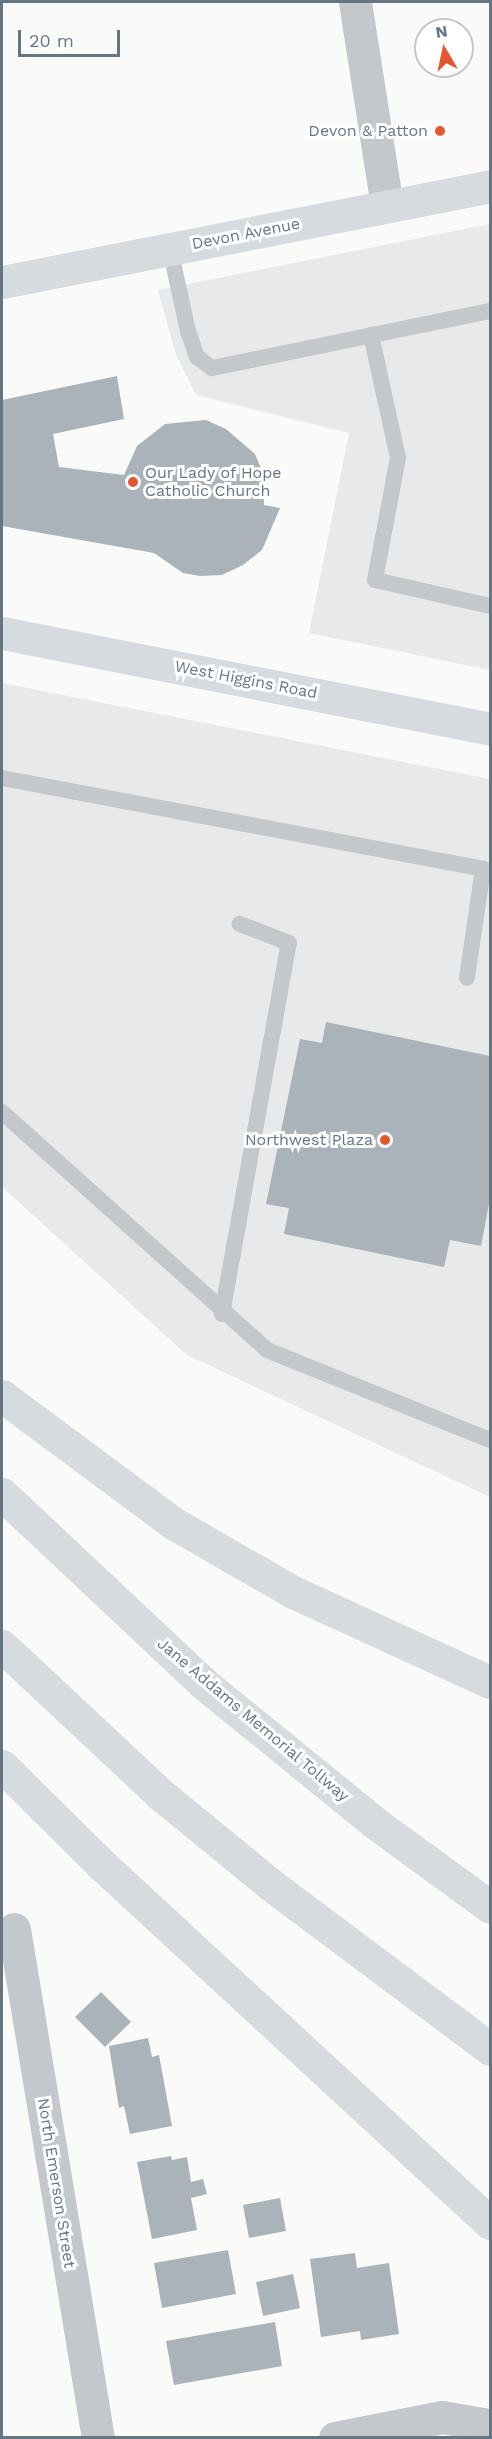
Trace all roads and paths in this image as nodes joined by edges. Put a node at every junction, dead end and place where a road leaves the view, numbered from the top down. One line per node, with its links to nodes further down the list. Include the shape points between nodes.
1 (355, 2): 3 (street)
2 (490, 186): 3 (main road, Devon Avenue)
3 (387, 206): 4 (main road, Devon Avenue)
4 (170, 249): 5 (main road, Devon Avenue); 7 (lane, via 188,332 197,357 212,368)
5 (2, 282)
6 (490, 311): 7 (lane)
7 (371, 335): 8 (lane, via 398,458 375,580)
8 (490, 606)
9 (2, 633): 10 (main road, West Higgins Road)
10 (490, 729)
11 (2, 778): 13 (lane, via 483,869)
12 (240, 924): 15 (lane, via 289,943)
13 (467, 978)
14 (2, 1112): 15 (lane)
15 (222, 1314): 17 (lane, via 267,1350)
16 (2, 1396): 20 (main road, via 173,1523 293,1592)
17 (490, 1440)
18 (2, 1494): 22 (main road, Jane Addams Memorial Tollway, via 203,1683 375,1823)
19 (2, 1646): 24 (main road, via 160,1794 270,1885)
20 (490, 1682)
21 (2, 1766): 25 (main road)
22 (490, 1907)
23 (14, 1929): 27 (street, North Emerson Street)
24 (490, 2049)
25 (490, 2223)
26 (490, 2432): 28 (street, via 482,2424 442,2417)
27 (98, 2438)
28 (335, 2438)

